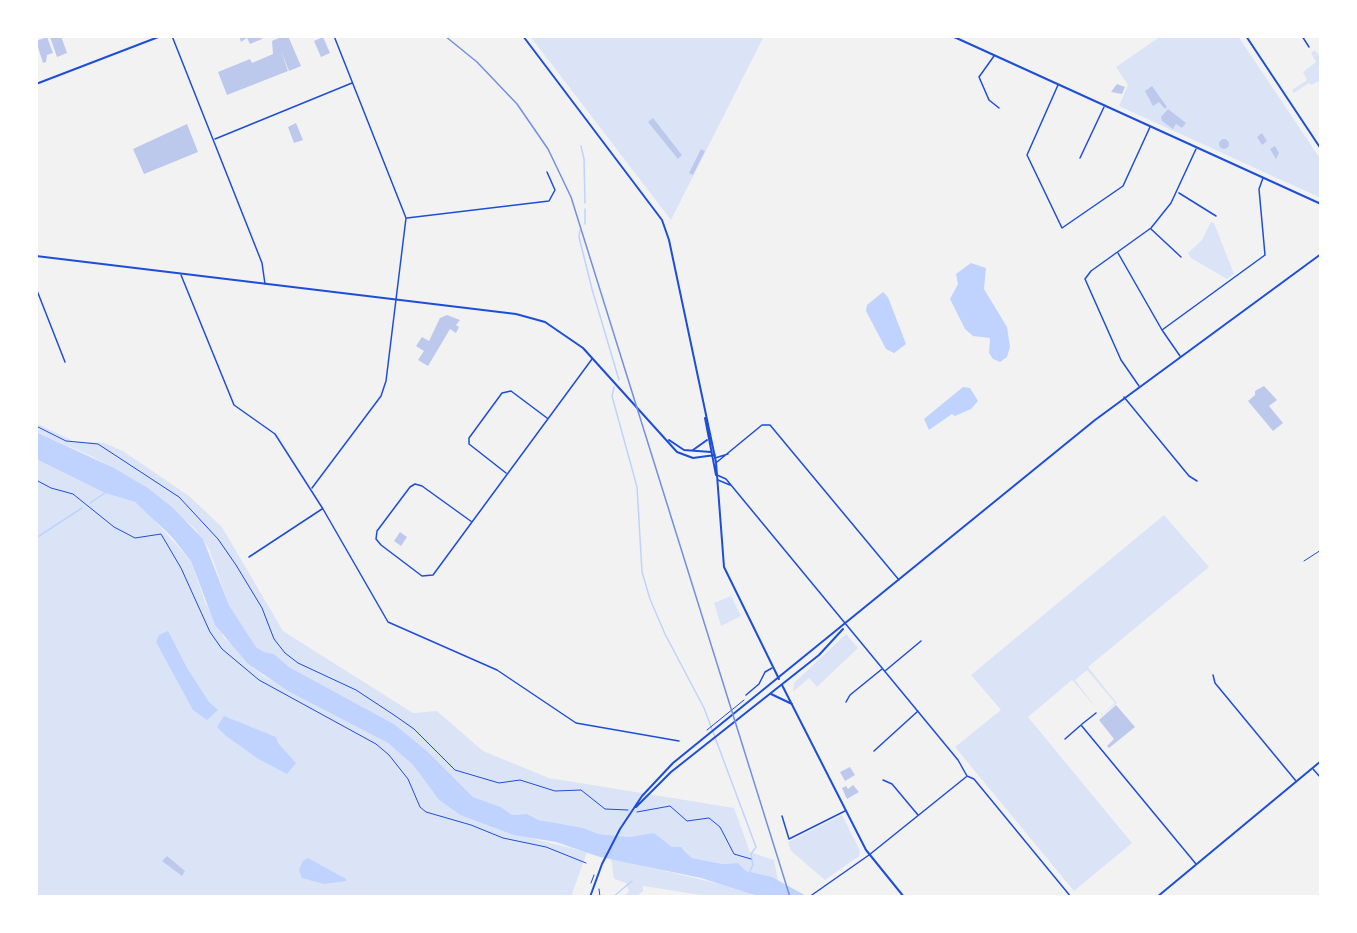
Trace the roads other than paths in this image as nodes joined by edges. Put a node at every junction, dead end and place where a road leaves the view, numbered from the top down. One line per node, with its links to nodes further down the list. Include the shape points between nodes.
1 (161, 36): 11 (street)
2 (172, 36): 16 (street)
3 (334, 36): 10 (street)
4 (523, 36): 43 (street, via 662,220)
5 (952, 36): 9 (street)
6 (1246, 36): 18 (street)
7 (1302, 36): 8 (street)
8 (1309, 47)
9 (995, 56): 12 (street); 14 (street, via 978,77 989,100)
10 (353, 82): 16 (street); 26 (street)
11 (36, 84)
12 (1059, 85): 13 (street); 15 (street, via 1027,155 1062,228 1123,186)
13 (1104, 105): 15 (street); 19 (street)
14 (999, 108)
15 (1150, 126): 17 (street)
16 (214, 139): 33 (street, via 262,263)
17 (1197, 148): 21 (street); 22 (street)
18 (1321, 149)
19 (1080, 158)
20 (547, 172): 26 (street, via 555,190 549,201)
21 (1263, 178): 24 (street); 36 (street, via 1259,189 1266,255)
22 (1177, 192): 25 (street); 27 (street)
23 (1321, 200): 24 (street)
24 (1320, 204)
25 (1216, 216)
26 (406, 218): 35 (street)
27 (1151, 228): 28 (street); 31 (street)
28 (1118, 252): 36 (street); 40 (street, via 1091,271 1085,283 1120,360)
29 (1321, 254): 37 (street)
30 (36, 256): 32 (street)
31 (1181, 257)
32 (180, 274): 33 (street); 53 (street, via 234,405 275,434)
33 (265, 284): 35 (street)
34 (36, 288): 39 (street)
35 (397, 300): 38 (street, via 516,314 545,322); 53 (street, via 381,396)
36 (1162, 330): 37 (street)
37 (1180, 356): 40 (street)
38 (592, 358): 42 (street); 44 (street)
39 (65, 362)
40 (1139, 386): 41 (street)
41 (1124, 397): 51 (street); 59 (street)
42 (547, 418): 49 (street); 49 (street, via 507,390 469,438 471,448)
43 (708, 429): 45 (street); 48 (street)
44 (666, 439): 46 (street); 48 (street, via 683,456)
45 (708, 440): 46 (street, via 699,448); 47 (street)
46 (687, 450): 47 (street)
47 (710, 452): 48 (street)
48 (714, 458): 50 (street); 59 (street, via 729,454 768,424)
49 (507, 473): 55 (street)
50 (717, 477): 52 (street); 52 (street, via 724,477); 62 (street, via 724,567)
51 (1197, 481)
52 (731, 486): 60 (street)
53 (311, 489): 54 (street)
54 (323, 509): 57 (street); 76 (street, via 388,622 497,670 576,723)
55 (472, 522): 55 (street, via 428,577 376,538 377,531 415,484)
56 (1321, 550): 58 (lane)
57 (249, 557)
58 (1304, 561)
59 (899, 580): 60 (street)
60 (846, 625): 63 (street); 66 (street); 67 (street, via 819,655)
61 (921, 641): 64 (street)
62 (773, 667): 66 (street); 69 (street)
63 (882, 669): 64 (street); 70 (street)
64 (885, 671): 72 (street)
65 (1213, 675): 83 (street, via 1215,683)
66 (779, 679): 67 (street); 87 (street, via 661,775)
67 (782, 685): 68 (street); 71 (street)
68 (771, 694): 71 (street); 87 (street, via 671,772)
69 (746, 695)
70 (846, 702)
71 (792, 704): 84 (street)
72 (918, 711): 77 (street); 80 (street)
73 (1096, 712): 74 (street)
74 (1081, 725): 75 (street); 89 (street)
75 (1065, 739)
76 (679, 741)
77 (874, 751)
78 (1321, 761): 79 (street)
79 (1312, 768): 81 (street); 83 (street)
80 (967, 776): 86 (street); 93 (street, via 974,779)
81 (1321, 778)
82 (883, 780): 86 (street, via 892,784)
83 (1297, 782): 89 (street)
84 (846, 810): 85 (street, via 789,838); 88 (street)
85 (782, 816)
86 (918, 816): 88 (street)
87 (627, 818): 90 (street, via 602,864)
88 (870, 855): 91 (street); 92 (street)
89 (1196, 864): 94 (street)
90 (590, 897)
91 (808, 897)
92 (904, 897)
93 (1071, 897)
94 (1157, 897)

